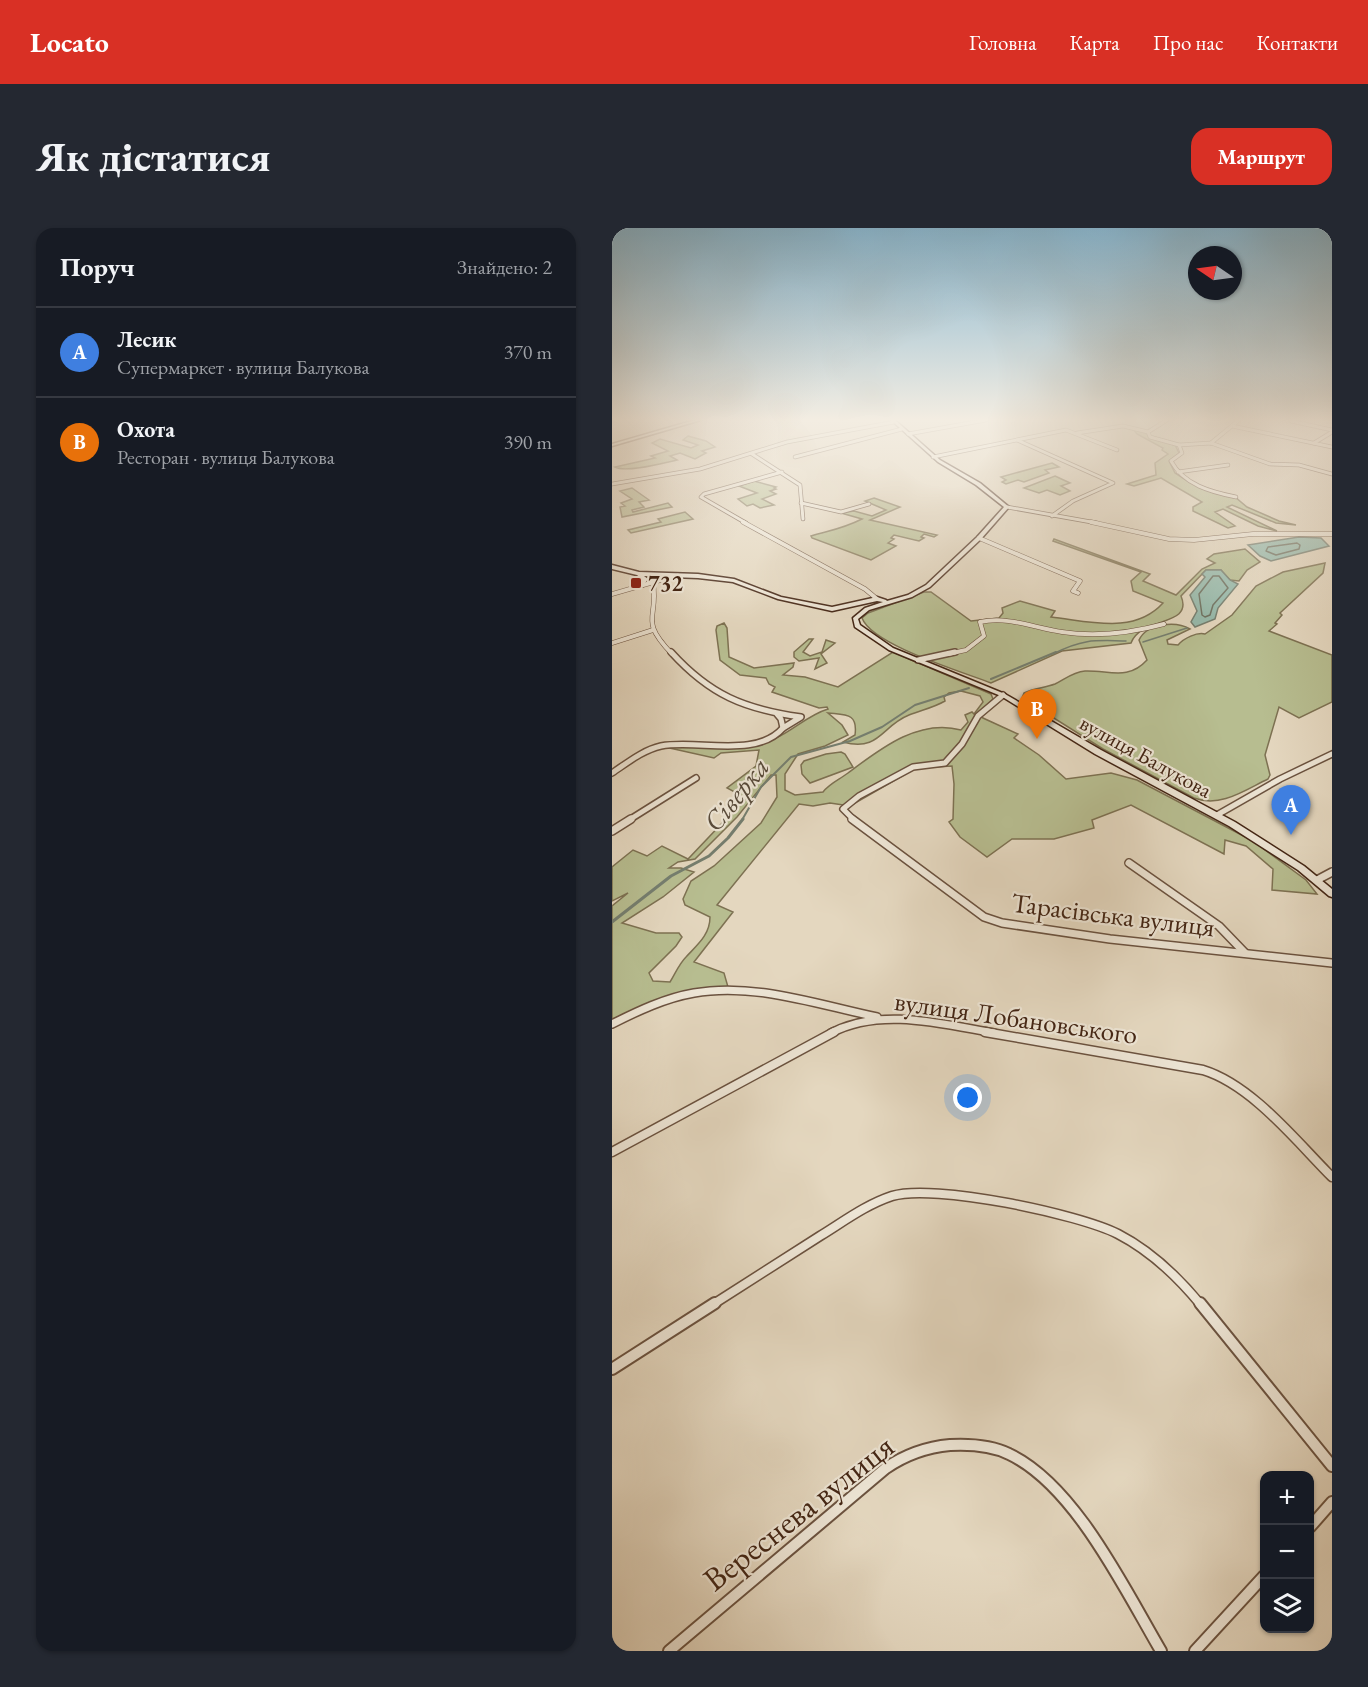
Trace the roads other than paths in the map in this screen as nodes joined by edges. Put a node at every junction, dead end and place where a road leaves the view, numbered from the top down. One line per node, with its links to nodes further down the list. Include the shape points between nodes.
1 (731, 486): 21 (street, via 701,497 865,589)
2 (801, 486): 7 (street)
3 (981, 486): 9 (main road)
4 (1105, 486): 10 (street)
5 (1200, 486): 6 (street)
6 (1236, 497)
7 (801, 503): 8 (street, via 842,512); 11 (street)
8 (869, 504)
9 (1007, 507): 10 (street); 13 (main road, вулиця Балукова)
10 (1052, 516): 12 (street, via 1169,539)
11 (803, 519)
12 (1332, 532)
13 (979, 538): 19 (street, via 1080,581 1073,591); 22 (main road, вулиця Балукова, via 928,586)
14 (612, 567): 15 (main road)
15 (639, 574): 16 (main road); 18 (main road, via 645,579)
16 (671, 577): 17 (street); 21 (main road, via 734,580 780,598 832,609)
17 (653, 582): 18 (street); 24 (street)
18 (641, 585): 20 (street)
19 (1078, 593)
20 (612, 594)
21 (877, 600): 22 (main road)
22 (886, 602): 26 (main road, вулиця Балукова, via 859,614 855,619 857,626 891,649)
23 (1164, 624): 26 (street, via 1144,630 1075,634 990,619 980,622 984,636 966,650)
24 (653, 630): 25 (street); 28 (street, via 690,672 712,690)
25 (612, 644)
26 (918, 660): 27 (main road, вулиця Балукова)
27 (1003, 695): 33 (main road, вулиця Балукова, via 1098,752); 39 (street, Тарасівська вулиця, via 978,716 945,763 913,767 843,809 984,917 1089,936)
28 (776, 713): 29 (street); 29 (street, via 801,717)
29 (783, 728): 31 (street, via 774,737 754,742 665,746)
30 (1332, 754): 33 (street)
31 (612, 773)
32 (696, 778): 34 (street)
33 (1216, 815): 37 (main road, вулиця Балукова)
34 (612, 831)
35 (1129, 863): 39 (street, via 1219,926)
36 (1332, 872): 37 (street)
37 (1317, 880): 38 (main road, вулиця Балукова)
38 (1332, 894)
39 (1245, 953): 40 (street, Тарасівська вулиця)
40 (1332, 963)
41 (882, 1018): 42 (street, via 727,990 696,992 662,1002); 43 (street, вулиця Лобановського, via 839,1029); 44 (street, вулиця Лобановського, via 1019,1037 1183,1065 1219,1075 1251,1097)
42 (612, 1024)
43 (612, 1152)
44 (1332, 1177)
45 (612, 1369): 46 (street, via 863,1209 902,1194 937,1193 1094,1224 1141,1247 1192,1293)
46 (1332, 1466)
47 (1332, 1502): 48 (street)
48 (1312, 1525)
49 (1260, 1579): 52 (street)
50 (669, 1651): 51 (street, Вереснева вулиця, via 777,1556 899,1459 952,1444 1001,1451 1021,1460 1056,1492 1096,1544)
51 (1161, 1651)
52 (1195, 1651)

